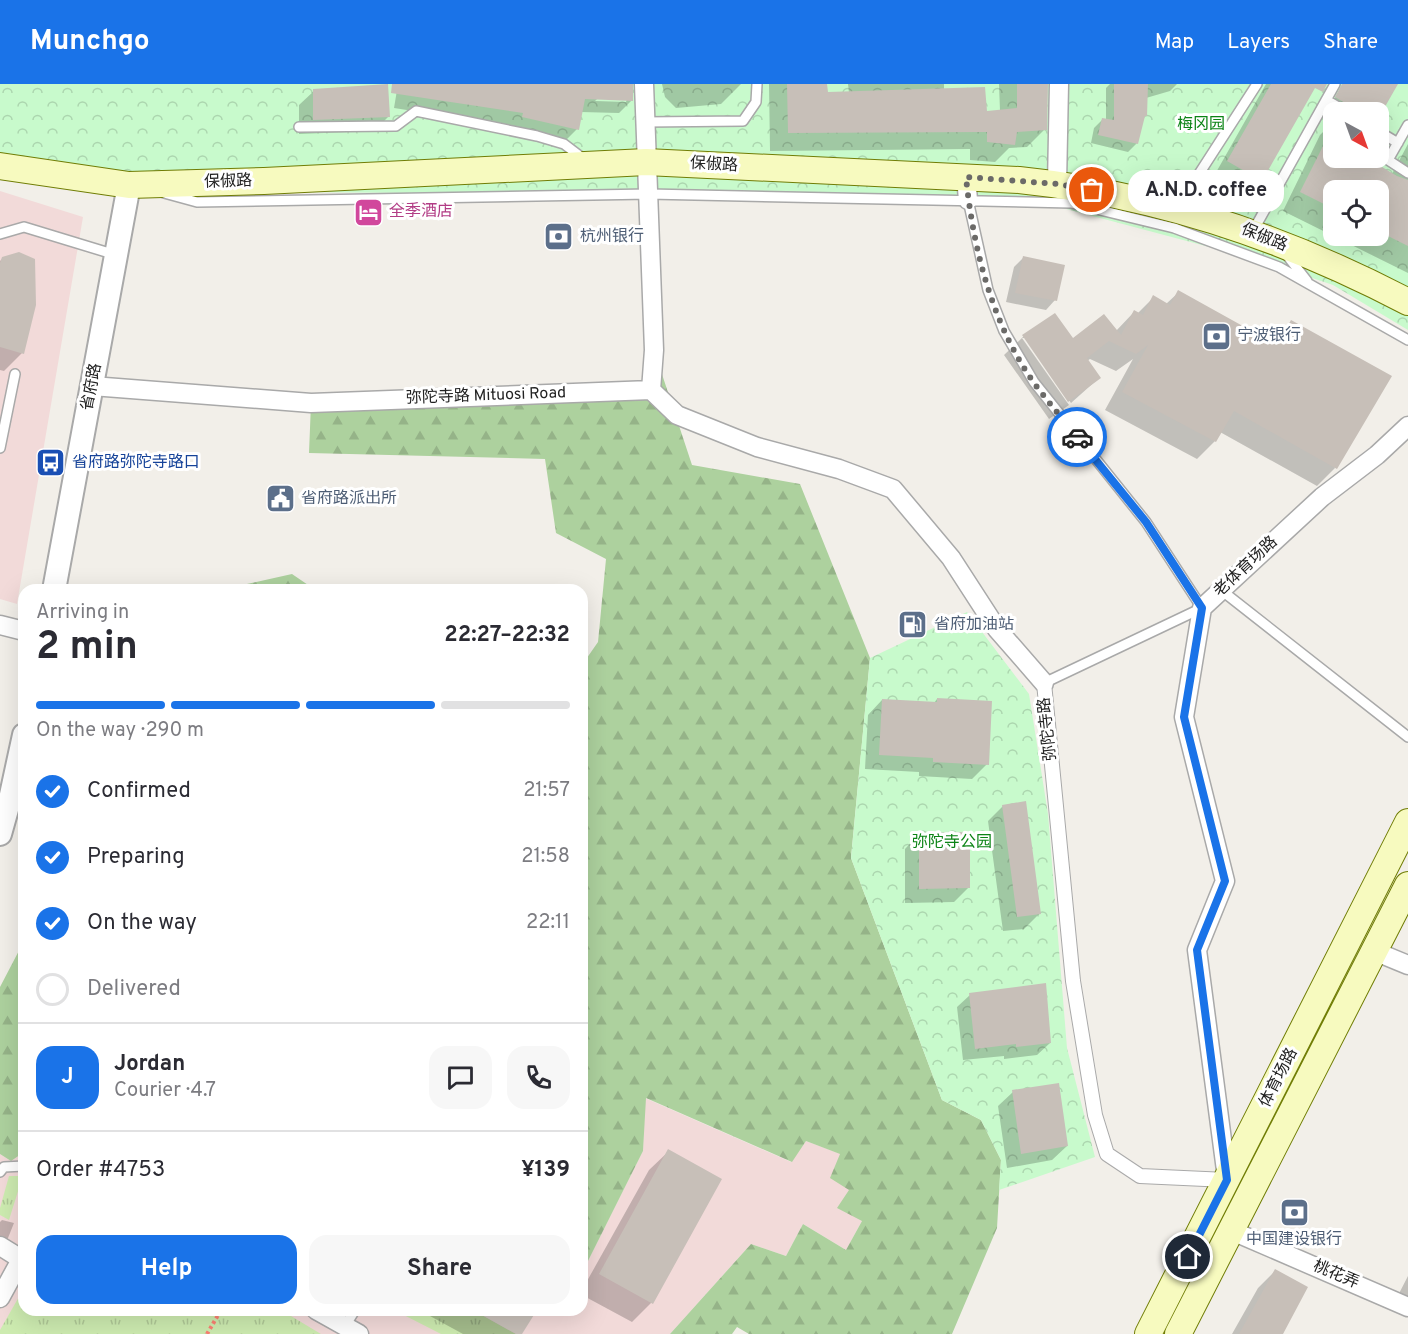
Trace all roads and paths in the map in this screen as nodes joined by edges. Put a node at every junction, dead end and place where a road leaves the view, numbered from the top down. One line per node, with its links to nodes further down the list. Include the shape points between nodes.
1 (644, 84): 8 (street)
2 (757, 84): 8 (lane, via 756,102 743,121)
3 (1059, 84): 17 (street)
4 (1257, 84): 21 (lane)
5 (1335, 84): 6 (lane)
6 (1326, 100): 7 (lane); 22 (lane)
7 (1330, 102)
8 (645, 122): 13 (street)
9 (1408, 125): 12 (lane)
10 (299, 127): 14 (lane, via 396,126 416,111 564,144)
11 (1389, 138): 12 (lane)
12 (1398, 143): 16 (lane, via 1388,160)
13 (646, 162): 14 (main road, 保俶路); 19 (main road, 保俶路); 20 (street)
14 (591, 165): 18 (main road, 保俶路)
15 (0, 166): 18 (main road, 保俶路)
16 (1408, 173)
17 (1058, 184): 19 (main road, 保俶路); 21 (main road, 保俶路)
18 (129, 185): 20 (lane, via 197,202); 25 (street, 省府路)
19 (967, 188): 20 (lane); 26 (lane, via 1071,203 1163,225 1279,267); 36 (lane, via 988,290 1004,331 1034,382 1146,522)
20 (649, 194): 31 (street, via 654,350)
21 (1177, 208): 22 (main road, 保俶路)
22 (1252, 233): 24 (main road, 保俶路)
23 (0, 234): 25 (lane, via 24,227)
24 (1277, 243): 26 (lane); 27 (main road, 保俶路)
25 (116, 255): 30 (street, 省府路)
26 (1311, 285): 28 (lane)
27 (1408, 302)
28 (1408, 340)
29 (15, 374): 33 (lane)
30 (92, 386): 31 (street, 弥陀寺路 Mituosi Road, via 311,403); 34 (street, 省府路)
31 (651, 390): 39 (street, 弥陀寺路, via 677,415 757,447 839,469 893,489 951,558 997,629)
32 (1408, 426): 35 (street, 老体育场路, via 1322,497)
33 (0, 448)
34 (55, 584)
35 (1221, 590): 36 (street, 老体育场路); 40 (lane)
36 (1202, 608): 39 (lane); 49 (street, 老体育场路, via 1184,717 1225,881 1197,950)
37 (0, 625): 38 (street)
38 (18, 630)
39 (1044, 683): 49 (street, 弥陀寺路, via 1073,981 1095,1115 1107,1154 1140,1176)
40 (1408, 737)
41 (18, 763): 43 (street)
42 (1408, 822): 49 (main road, 体育场路)
43 (0, 834)
44 (1408, 885): 45 (main road, 体育场路)
45 (1374, 951): 46 (street); 50 (main road, 体育场路)
46 (1408, 965)
47 (18, 1166): 48 (lane, via 4,1167)
48 (0, 1172)
49 (1227, 1180): 60 (main road, 体育场路)
50 (1230, 1230): 55 (street, 桃花弄); 61 (main road, 体育场路)
51 (0, 1246): 52 (street)
52 (18, 1255)
53 (18, 1266): 54 (street)
54 (0, 1298)
55 (1408, 1307)
56 (218, 1316): 59 (path)
57 (327, 1316): 58 (street)
58 (352, 1330)
59 (207, 1334)
60 (1148, 1334)
61 (1178, 1334)

